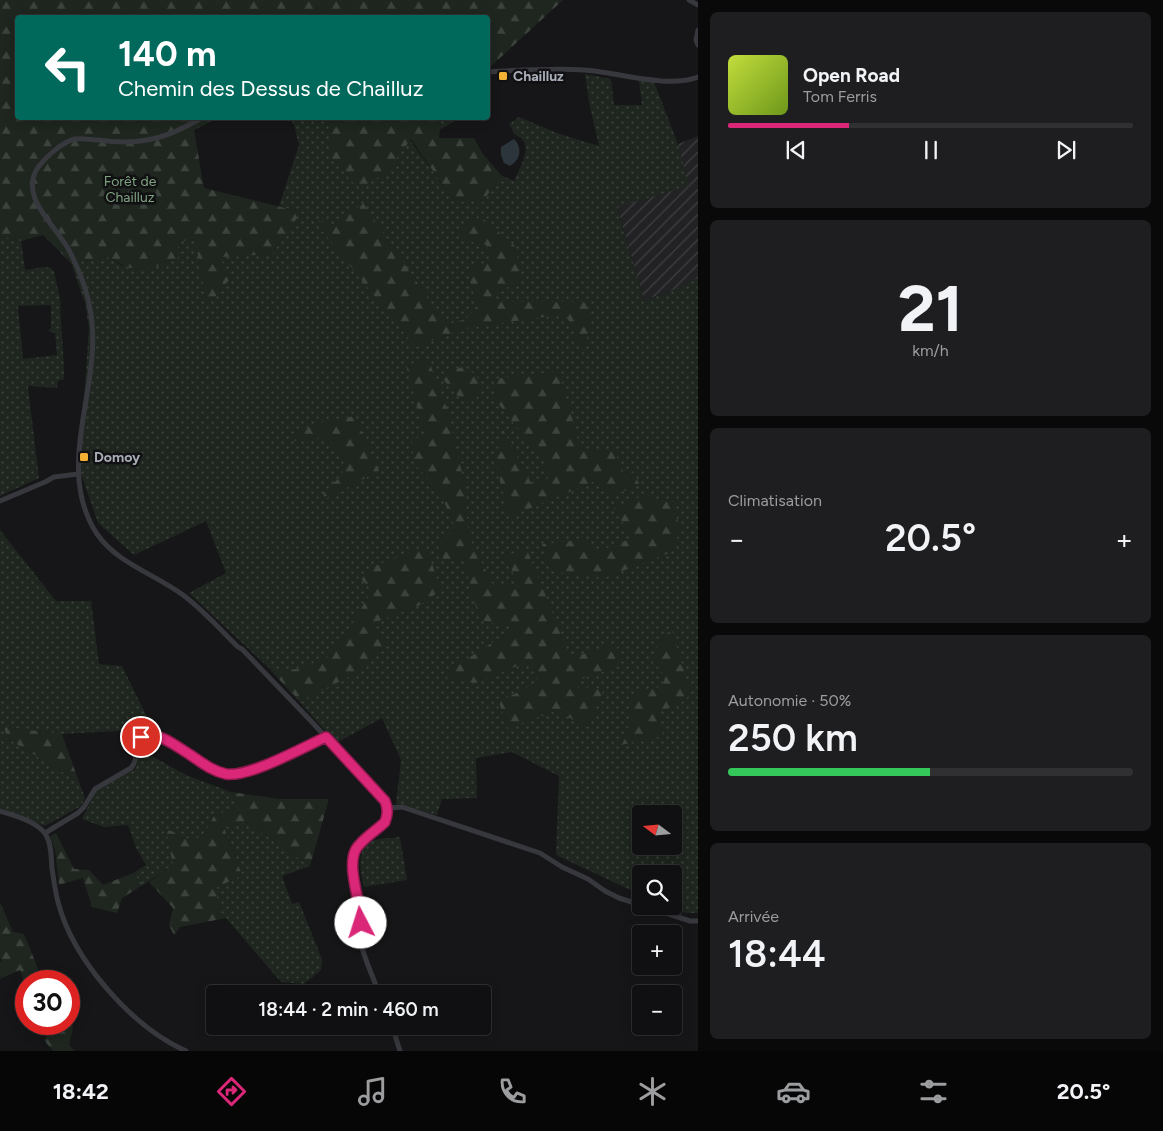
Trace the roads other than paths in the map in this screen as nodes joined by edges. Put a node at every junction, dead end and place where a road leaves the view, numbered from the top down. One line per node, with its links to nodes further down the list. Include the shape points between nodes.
1 (689, 0): 2 (street)
2 (698, 5)
3 (698, 30): 4 (street)
4 (698, 45)
5 (490, 72): 6 (street, via 585,70 663,81)
6 (698, 77)
7 (198, 120): 8 (street, via 167,135 146,140 76,139 54,151 34,174 32,185 36,200 69,250 87,295 92,319 92,352)
8 (78, 474): 9 (street, via 54,476); 10 (street, via 84,506 102,539 124,561 182,594 198,607)
9 (0, 501)
10 (326, 737): 11 (street); 13 (street, via 235,775 216,771 165,739 145,734 138,741 135,763 131,768 95,789 78,813)
11 (388, 808): 14 (street, via 402,807 540,853 610,894); 17 (street, via 385,822 359,846 353,863 361,913 361,944)
12 (0, 811): 13 (street, via 25,820)
13 (45, 834): 19 (street, via 50,842 59,905 66,926 84,958 112,996 158,1036)
14 (632, 902)
15 (671, 915): 16 (street)
16 (698, 921)
17 (376, 985)
18 (395, 1035): 20 (street)
19 (186, 1051)
20 (400, 1051)

